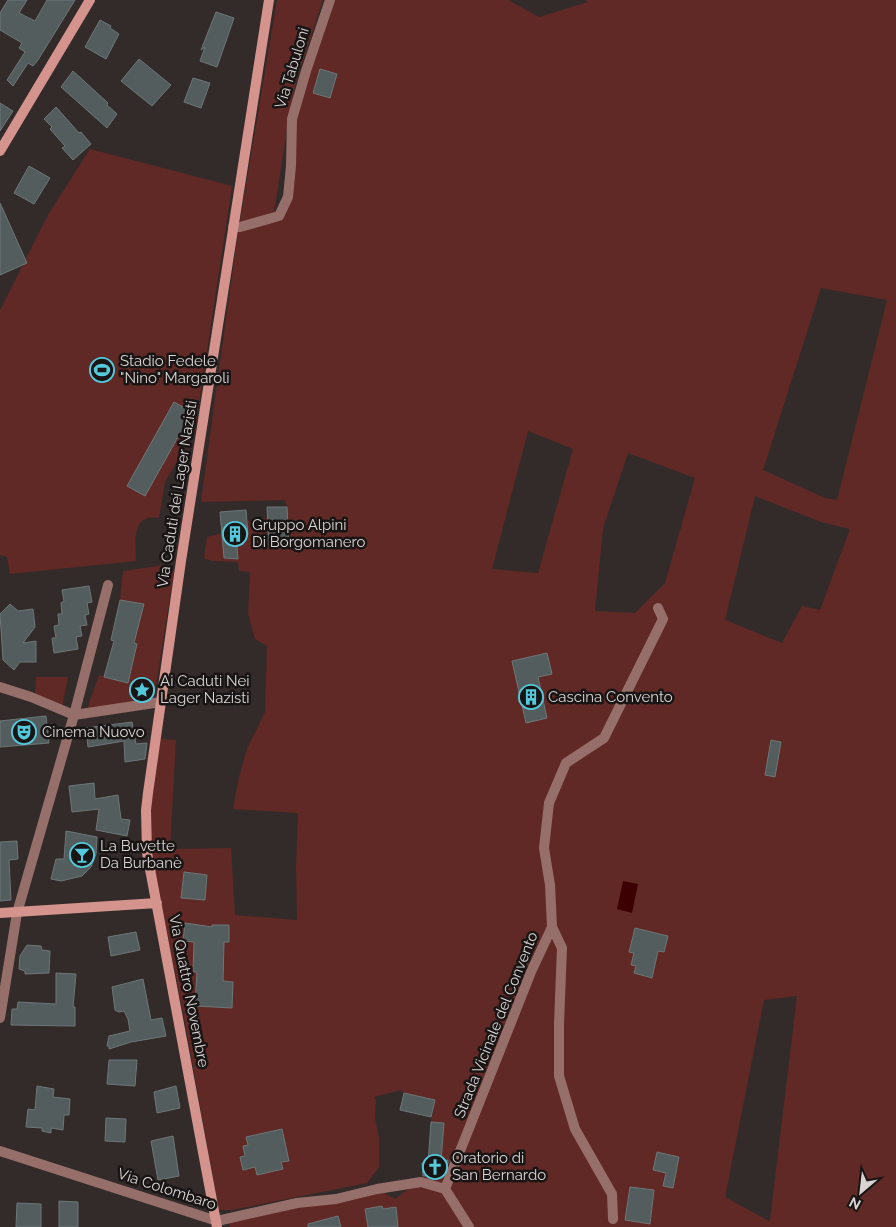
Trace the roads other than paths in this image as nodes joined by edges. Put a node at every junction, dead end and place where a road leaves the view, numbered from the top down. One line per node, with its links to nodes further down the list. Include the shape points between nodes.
1 (90, 0): 4 (main road)
2 (269, 0): 5 (main road, Via Caduti dei Lager Nazisti)
3 (330, 0): 5 (street, Via Tabuloni, via 292,119 288,197 280,216)
4 (0, 151)
5 (234, 227): 9 (main road, Via Caduti dei Lager Nazisti)
6 (108, 585): 10 (street)
7 (658, 608): 14 (street, Strada Vicinale del Convento, via 663,619 604,738 566,763 549,803 544,848)
8 (0, 687): 10 (street)
9 (161, 702): 10 (street); 11 (main road, Via Caduti dei Lager Nazisti, via 146,810 147,853)
10 (74, 716): 12 (street)
11 (157, 904): 12 (main road, Via Quattro Novembre); 19 (main road, Via Quattro Novembre)
12 (18, 913): 13 (main road, Via Quattro Novembre); 15 (street)
13 (0, 914)
14 (552, 927): 17 (street, Strada Vicinale del Convento); 18 (street, via 562,948 559,1076 575,1129 612,1194)
15 (0, 1018)
16 (0, 1150): 19 (street, Via Colombaro)
17 (445, 1189): 19 (street, Via Colombaro, via 421,1182 336,1199 297,1202); 20 (street)
18 (613, 1219)
19 (217, 1224)
20 (469, 1227)

